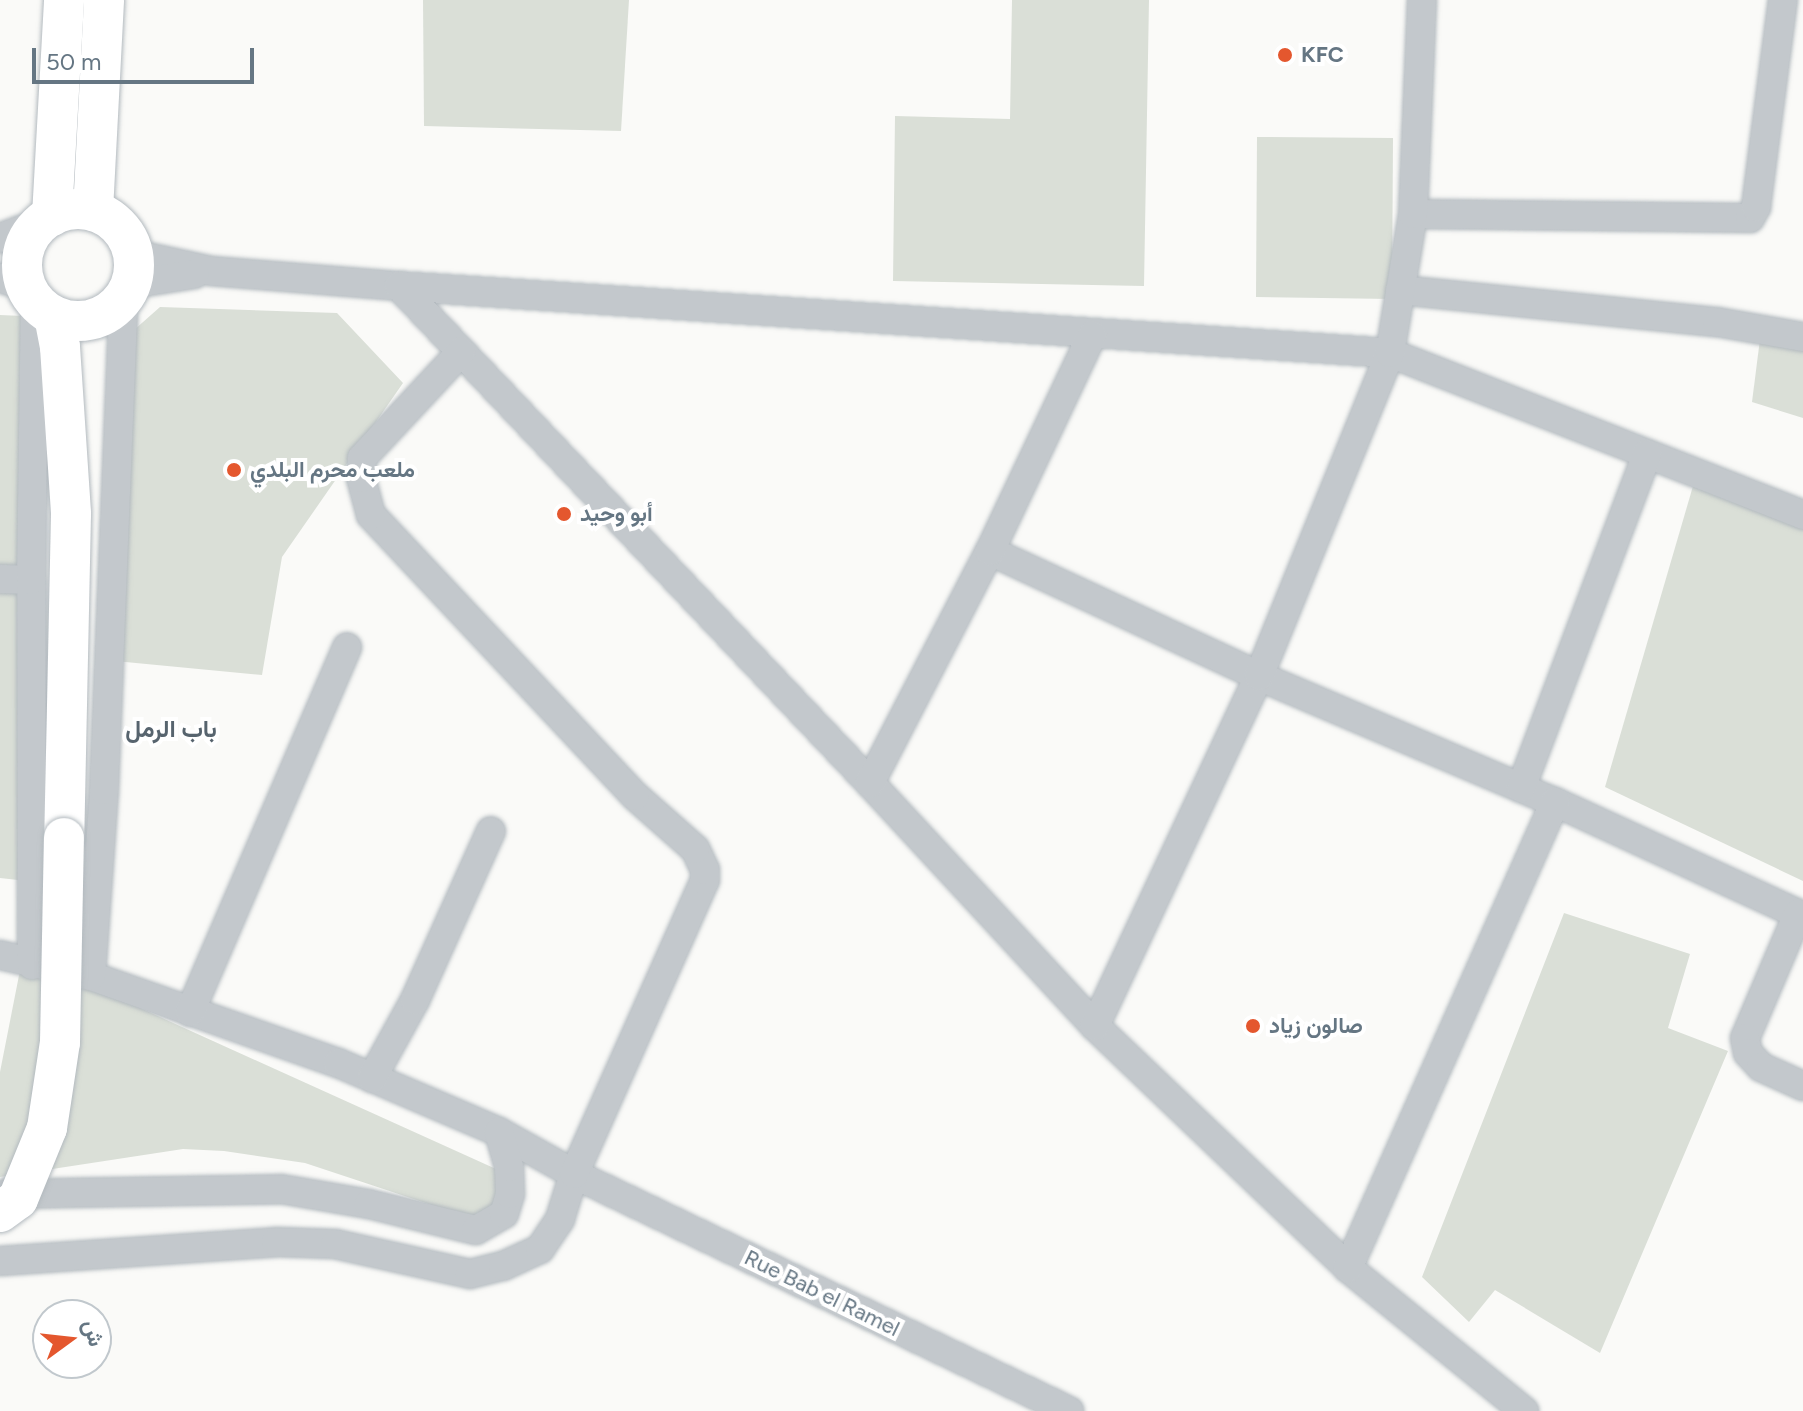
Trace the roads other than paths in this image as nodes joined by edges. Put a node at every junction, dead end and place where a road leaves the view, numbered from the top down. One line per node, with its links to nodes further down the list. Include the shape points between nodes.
1 (64, 0): 7 (street)
2 (104, 0): 5 (street)
3 (1422, 0): 6 (street)
4 (1783, 0): 6 (street, via 1756,207 1750,218)
5 (93, 211): 7 (street, via 79,209); 11 (street, via 119,227)
6 (1413, 214): 12 (street)
7 (48, 218): 8 (street); 13 (street, via 24,251)
8 (0, 238)
9 (211, 271): 10 (street); 11 (street); 11 (street)
10 (399, 286): 14 (street); 16 (street)
11 (122, 290): 13 (street, via 71,321); 19 (street, via 89,346); 33 (street, via 104,790)
12 (1400, 290): 15 (street, via 1717,322); 17 (street)
13 (29, 295): 19 (street, via 60,347); 23 (street)
14 (1092, 335): 17 (street); 21 (street)
15 (1803, 337)
16 (461, 352): 26 (street); 39 (street, via 362,458 361,478 371,515 635,796 695,849 705,870)
17 (1390, 353): 18 (street); 25 (street)
18 (1647, 454): 20 (street); 27 (street)
19 (71, 514): 41 (street, bridge, via 60,1042 47,1128 18,1199)
20 (1803, 515)
21 (990, 551): 25 (street); 26 (street)
22 (0, 579): 23 (street)
23 (31, 580): 32 (street)
24 (347, 647): 34 (street)
25 (1259, 676): 27 (street); 35 (street)
26 (870, 783): 35 (street)
27 (1521, 788): 28 (street)
28 (1555, 802): 30 (street); 43 (street)
29 (491, 831): 36 (street, via 415,1000)
30 (1801, 915): 37 (street, via 1745,1038 1748,1053 1761,1067)
31 (0, 955): 32 (street, Rue Bab el Ramel)
32 (32, 965): 33 (street, Rue Bab el Ramel)
33 (91, 976): 34 (street, Rue Bab el Ramel)
34 (190, 1012): 36 (street, Rue Bab el Ramel)
35 (1095, 1026): 43 (street)
36 (372, 1078): 38 (street, Rue Bab el Ramel)
37 (1803, 1086)
38 (499, 1132): 39 (street, Rue Bab el Ramel); 40 (street, via 510,1194 504,1214 476,1230 281,1189)
39 (574, 1174): 42 (street, via 560,1219 540,1249 470,1274 335,1244 276,1242); 45 (street, Rue Bab el Ramel)
40 (0, 1195)
41 (0, 1212)
42 (0, 1261)
43 (1348, 1268): 44 (street)
44 (1515, 1409)
45 (1069, 1411)

